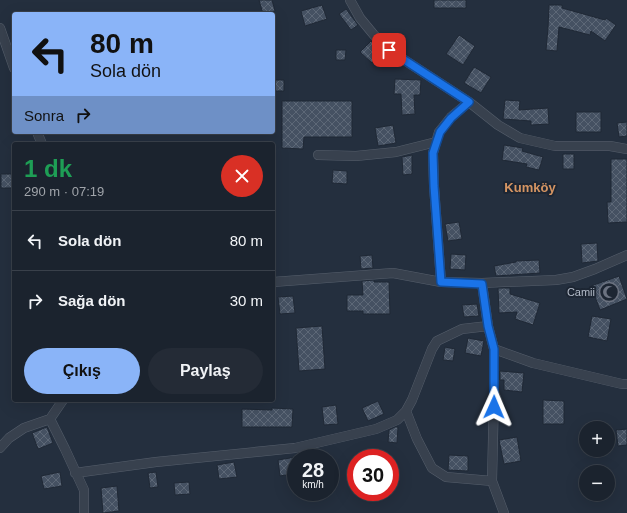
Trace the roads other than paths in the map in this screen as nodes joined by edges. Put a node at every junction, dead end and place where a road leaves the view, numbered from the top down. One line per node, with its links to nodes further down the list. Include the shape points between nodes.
1 (350, 0): 4 (street, via 360,18 389,50)
2 (0, 28): 3 (street)
3 (12, 62)
4 (469, 102): 5 (street, via 451,118); 6 (street, via 498,125 520,138 555,146 610,146)
5 (436, 142): 7 (street, via 396,152 356,156); 10 (street, via 433,153 434,186)
6 (627, 149)
7 (318, 155)
8 (627, 255): 11 (street, via 573,277)
9 (275, 282): 10 (street, via 393,273)
10 (441, 282): 11 (street)
11 (482, 284): 12 (street)
12 (488, 326): 13 (street); 16 (street, via 462,329 437,341)
13 (494, 349): 14 (street, via 533,363); 20 (street)
14 (627, 384)
15 (62, 402): 17 (street)
16 (406, 411): 19 (street, via 398,420 376,429 295,448); 20 (street, via 432,468 446,477)
17 (50, 419): 18 (street, via 24,428 8,438); 19 (street)
18 (0, 448)
19 (75, 473): 21 (street, via 84,490)
20 (492, 481): 22 (street)
21 (84, 513)
22 (504, 513)

